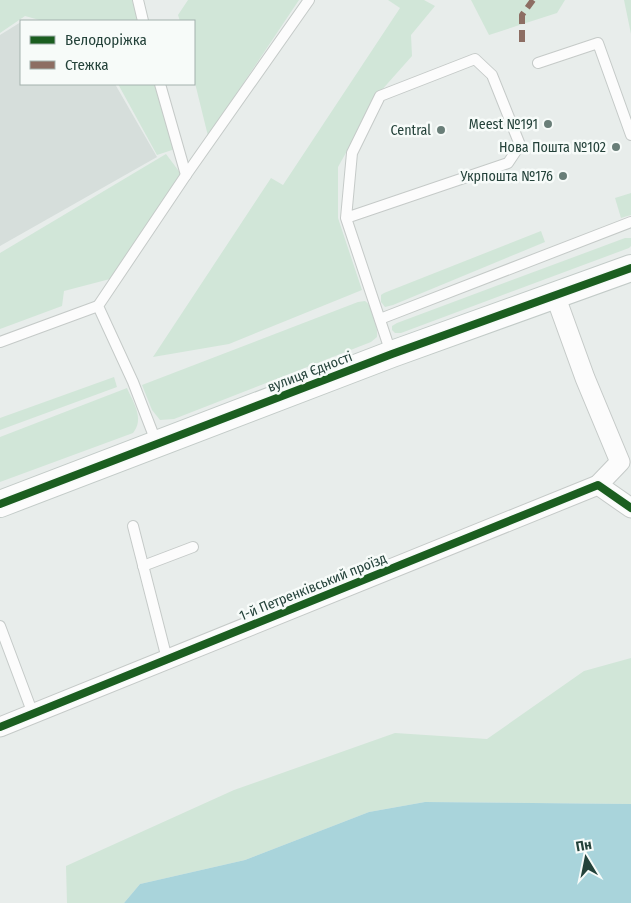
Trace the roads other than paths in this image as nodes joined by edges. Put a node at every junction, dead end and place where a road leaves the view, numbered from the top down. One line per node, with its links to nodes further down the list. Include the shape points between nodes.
1 (138, 0): 3 (lane)
2 (309, 0): 7 (lane)
3 (143, 20)
4 (538, 63): 6 (lane, via 598,43)
5 (160, 85): 7 (lane)
6 (631, 135)
7 (186, 175): 12 (lane)
8 (346, 218): 8 (lane, via 508,163 520,145 492,76 475,59 380,96 352,153); 13 (lane)
9 (631, 222): 13 (lane)
10 (631, 268): 11 (street, вулиця Єдності)
11 (555, 295): 15 (street, вулиця Єдності); 17 (street, via 620,462)
12 (98, 306): 14 (lane); 16 (lane)
13 (380, 319): 15 (lane)
14 (0, 342)
15 (392, 354): 16 (street, вулиця Єдності)
16 (157, 444): 18 (street, вулиця Єдності)
17 (598, 485): 19 (street); 24 (street, 1-й Петренківський проїзд)
18 (0, 504)
19 (631, 508)
20 (133, 526): 22 (lane)
21 (192, 547): 22 (lane)
22 (143, 566): 24 (lane)
23 (0, 626): 25 (lane)
24 (167, 659): 25 (street, 1-й Петренківський проїзд)
25 (33, 714): 26 (street, 1-й Петренківський проїзд)
26 (0, 727)

